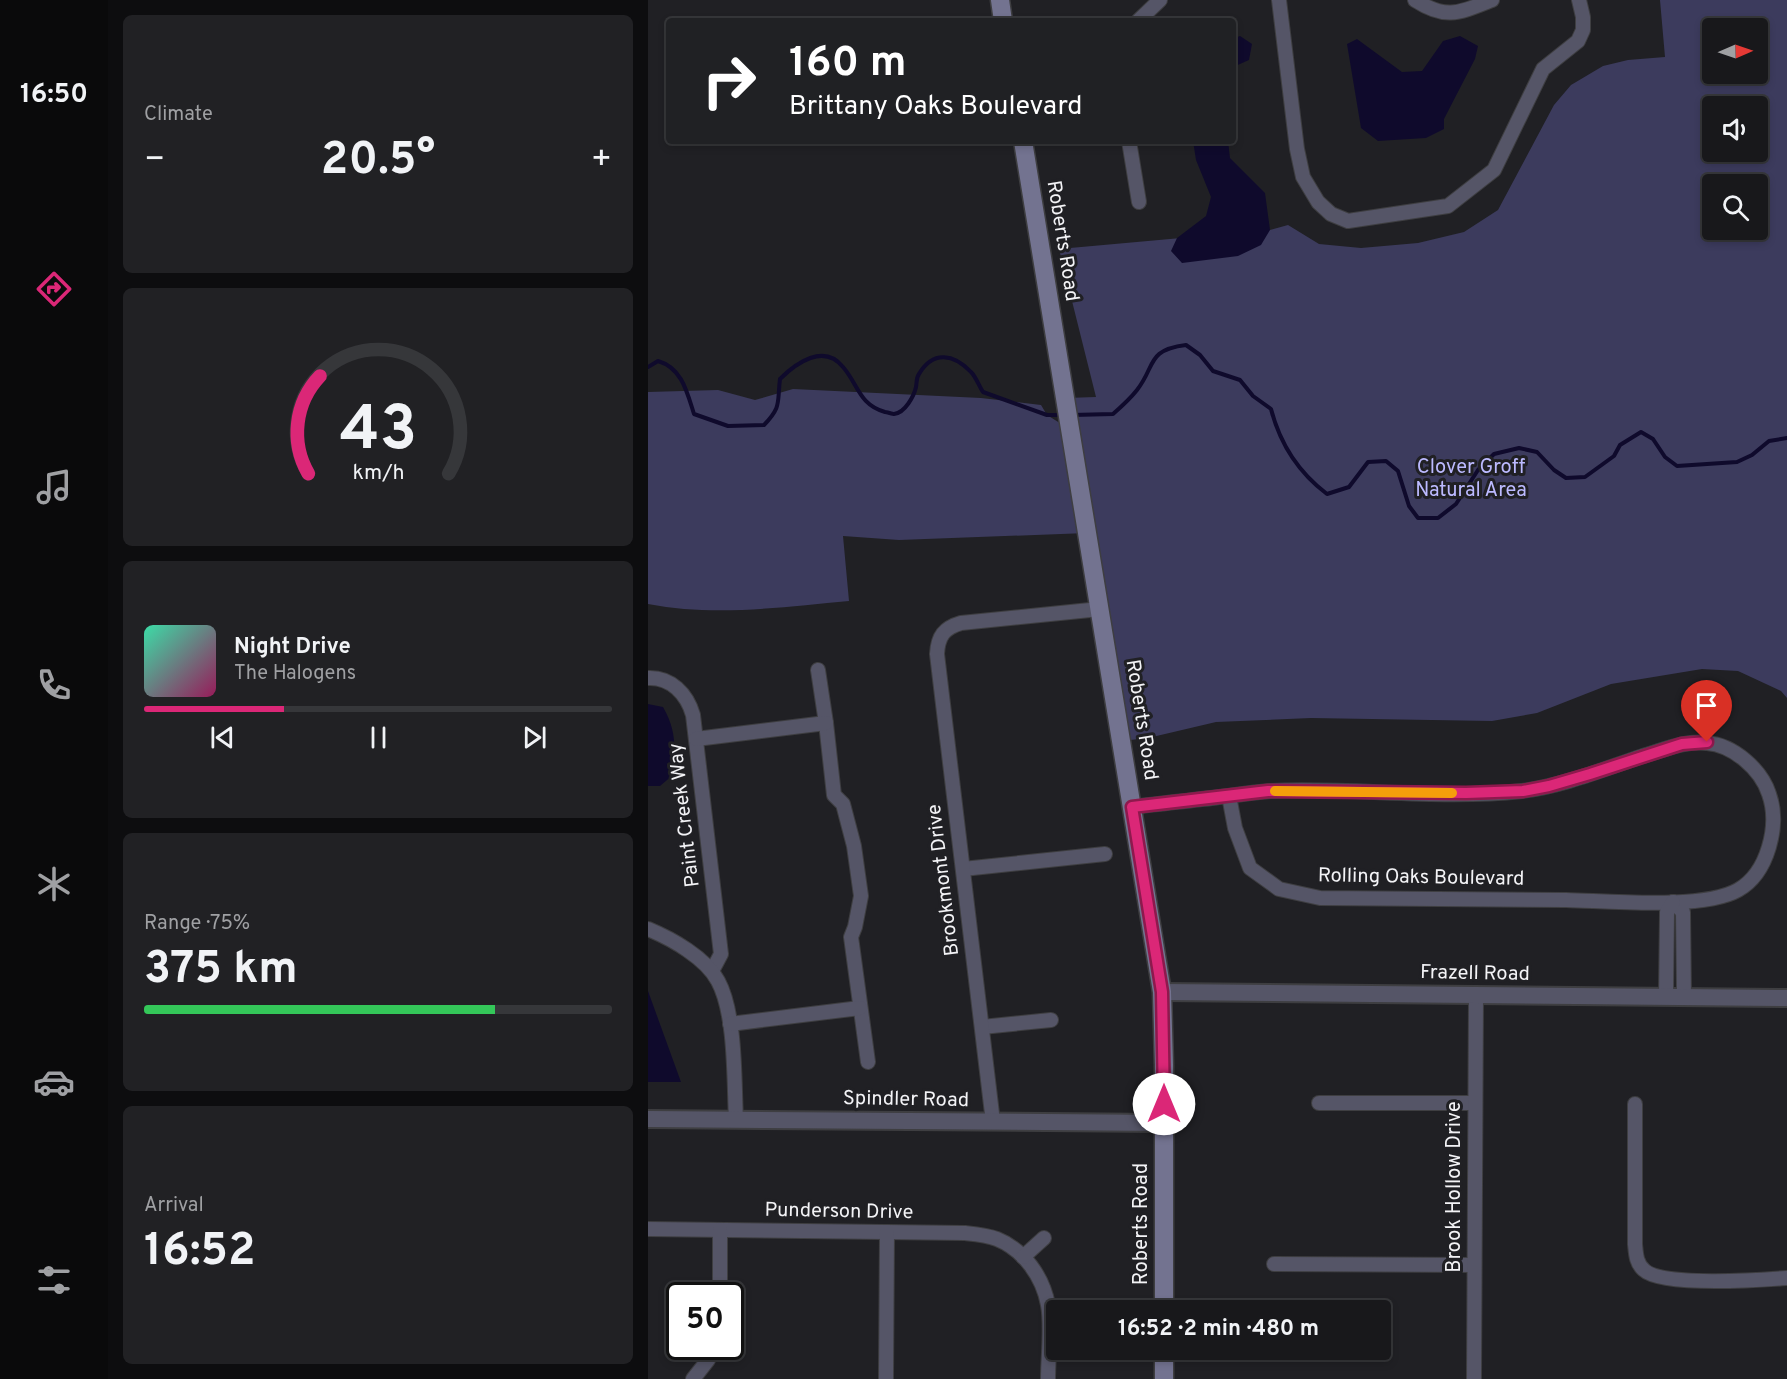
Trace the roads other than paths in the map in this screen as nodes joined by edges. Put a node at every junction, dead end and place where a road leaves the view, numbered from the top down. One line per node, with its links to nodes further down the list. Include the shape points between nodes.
1 (1000, 0): 7 (main road)
2 (1160, 0): 8 (street)
3 (1279, 0): 6 (street, via 1302,177 1318,202 1331,214 1348,221 1448,206 1494,170 1543,69 1578,41 1583,30)
4 (1414, 0): 5 (street, via 1436,12 1453,13)
5 (1492, 0)
6 (1579, 0)
7 (1003, 18)
8 (1141, 18)
9 (1024, 144): 12 (main road, Roberts Road)
10 (1130, 144): 11 (street)
11 (1139, 202)
12 (1100, 609): 18 (main road, Roberts Road); 20 (street, Brookmont Drive, via 961,622 936,630)
13 (818, 670): 15 (street)
14 (648, 678): 16 (street, Paint Creek Way, via 671,684 684,694 693,715)
15 (826, 723): 16 (street); 29 (street, via 834,795 843,804 861,896 851,937)
16 (696, 738): 23 (street, Paint Creek Way, via 721,954)
17 (1229, 796): 18 (street, Rolling Oaks Boulevard); 21 (street, Rolling Oaks Boulevard, via 1235,828 1250,868 1279,889 1320,898); 21 (street, Rolling Oaks Boulevard, via 1268,791 1523,791 1682,744 1707,742 1728,748 1760,776 1770,794 1770,845 1759,870 1742,888 1709,900)
18 (1132, 807): 24 (main road, Roberts Road)
19 (1104, 854): 20 (street)
20 (963, 869): 32 (street, Brookmont Drive)
21 (1673, 902): 26 (street, via 1667,912); 27 (street, via 1683,912)
22 (648, 929): 23 (street, via 670,938)
23 (711, 971): 31 (street, via 723,992)
24 (1162, 992): 25 (street, Frazell Road); 40 (main road, Roberts Road)
25 (1476, 995): 26 (street, Frazell Road); 35 (street, Brook Hollow Drive)
26 (1666, 997): 27 (street, Frazell Road)
27 (1684, 997): 28 (street, Frazell Road)
28 (1787, 998)
29 (860, 1008): 31 (street); 33 (street)
30 (1052, 1020): 32 (street)
31 (730, 1024): 38 (street)
32 (982, 1027): 39 (street, Brookmont Drive)
33 (868, 1062)
34 (1319, 1103): 35 (street)
35 (1475, 1103): 47 (street, Brook Hollow Drive)
36 (1635, 1104): 48 (street, via 1635,1245 1636,1259 1645,1271 1658,1277 1714,1282)
37 (648, 1119): 38 (street, Spindler Road)
38 (736, 1120): 39 (street, Spindler Road)
39 (993, 1122): 40 (street, Spindler Road)
40 (1164, 1124): 50 (main road, Roberts Road)
41 (648, 1229): 42 (street, Punderson Drive)
42 (720, 1230): 43 (street, Punderson Drive); 49 (street)
43 (887, 1232): 45 (street, Punderson Drive, via 981,1235 997,1239); 54 (street)
44 (1044, 1238): 45 (street)
45 (1023, 1257): 55 (street, Punderson Drive, via 1035,1269 1049,1307)
46 (1274, 1264): 47 (street)
47 (1474, 1265): 57 (street, Brook Hollow Drive)
48 (1787, 1278)
49 (720, 1282)
50 (1164, 1300)
51 (708, 1360): 53 (street)
52 (1164, 1360): 56 (main road)
53 (693, 1379)
54 (886, 1379)
55 (1048, 1379)
56 (1164, 1379)
57 (1474, 1379)

